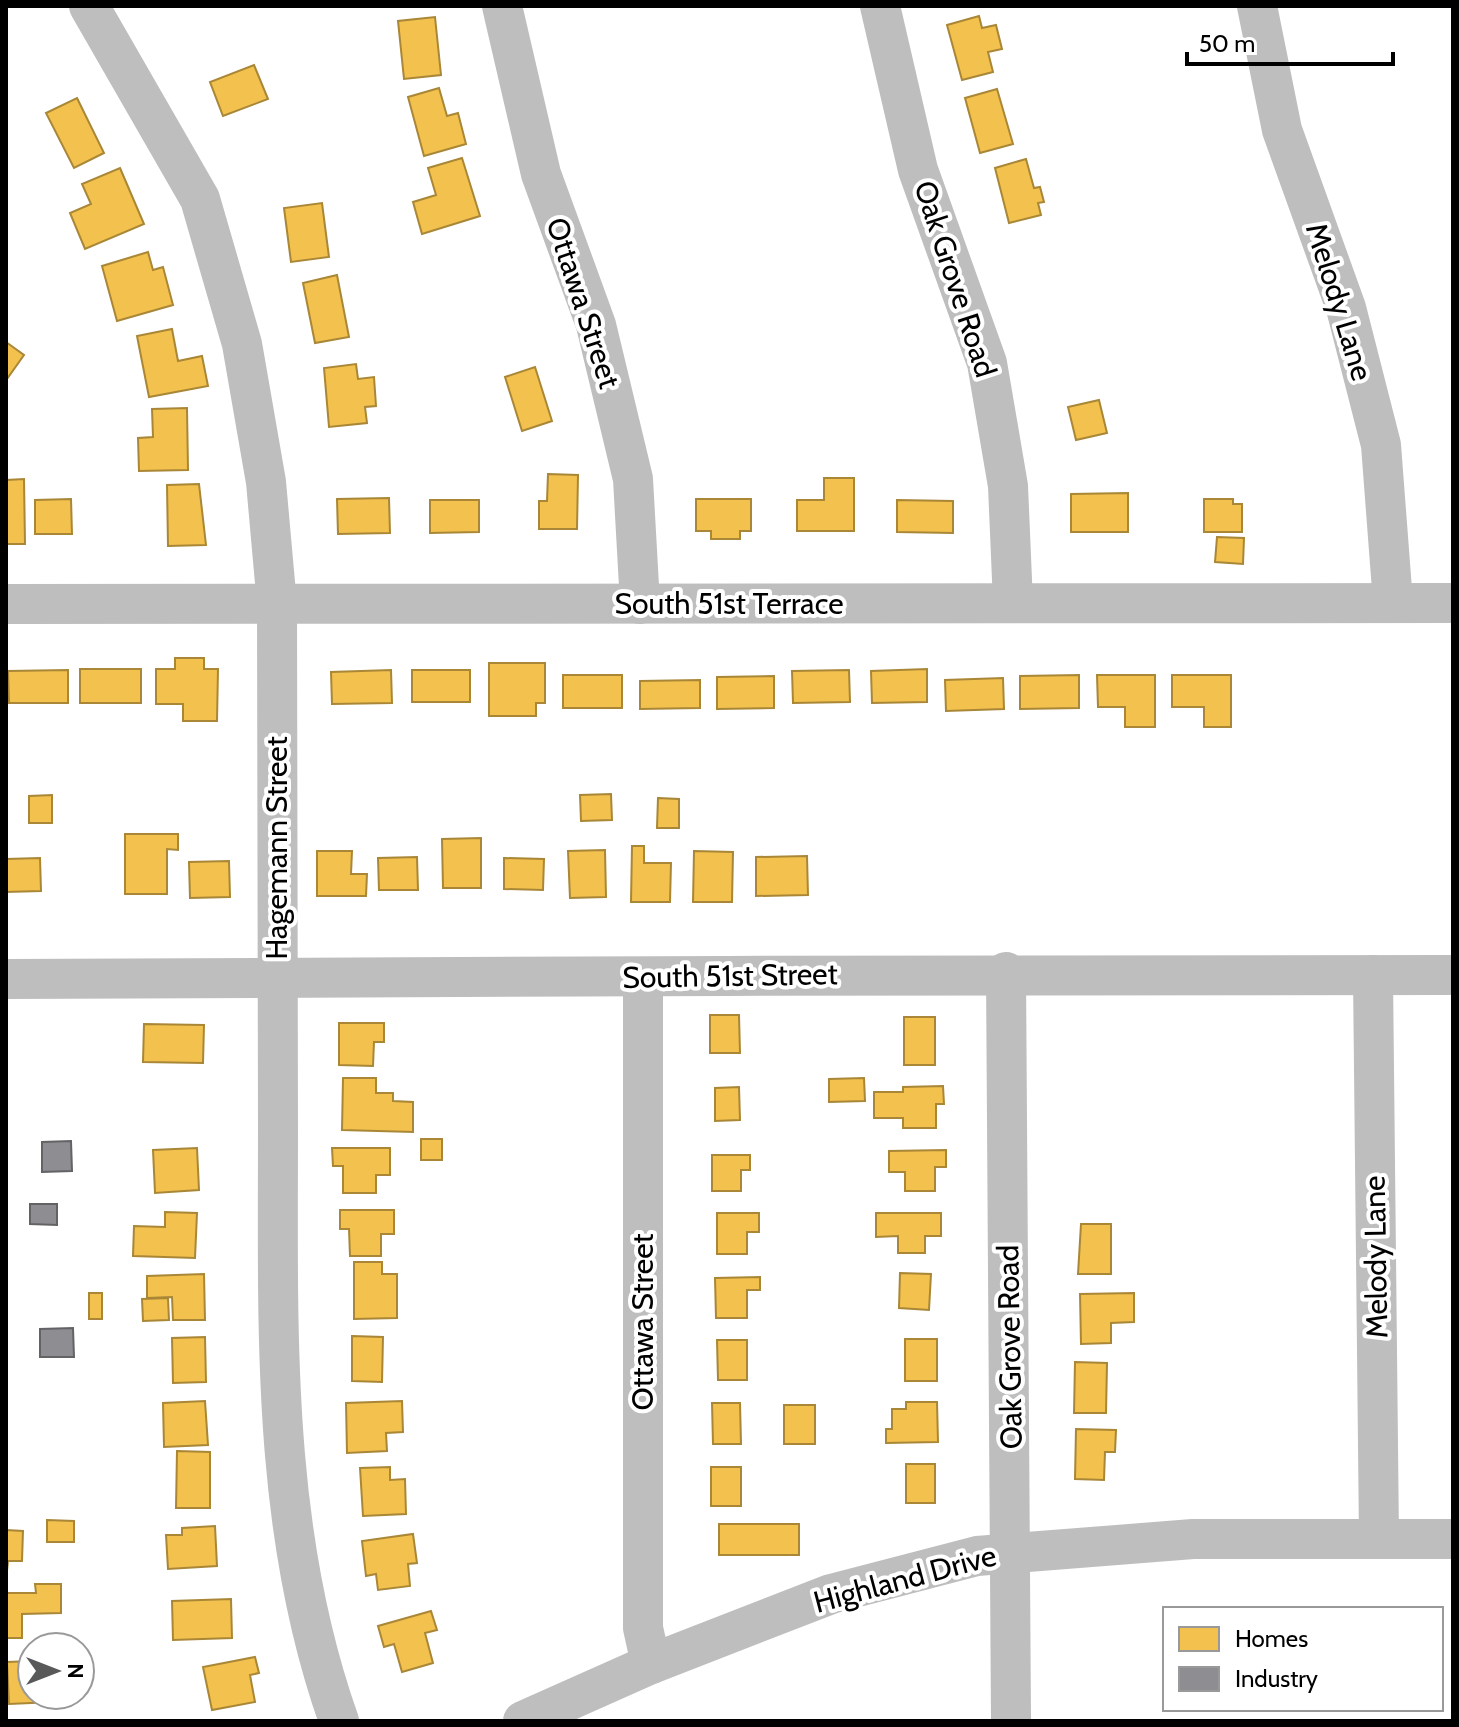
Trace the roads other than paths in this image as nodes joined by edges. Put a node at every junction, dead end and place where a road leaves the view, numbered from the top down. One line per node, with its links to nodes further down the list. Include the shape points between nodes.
1 (89, 6): 10 (street, Hagemann Street, via 200,199 242,344 266,482)
2 (502, 6): 9 (street, Ottawa Street, via 541,174 596,325 633,479)
3 (880, 6): 5 (street, Oak Grove Road, via 918,170 987,363 1008,486)
4 (1257, 6): 6 (street, Melody Lane, via 1282,130 1346,308 1381,445)
5 (1013, 603): 6 (street, South 51st Terrace); 9 (street, South 51st Terrace)
6 (1393, 603): 7 (street, South 51st Terrace)
7 (1453, 603)
8 (6, 604): 10 (street, South 51st Terrace)
9 (640, 604): 10 (street, South 51st Terrace)
10 (277, 605): 14 (street, Hagemann Street)
11 (1006, 972): 12 (street, South 51st Street); 15 (street, South 51st Street); 19 (street, Oak Grove Road)
12 (1373, 975): 13 (street, South 51st Street); 17 (street, Melody Lane)
13 (1453, 975)
14 (278, 977): 15 (street, South 51st Street); 16 (street, South 51st Street); 21 (street, Hagemann Street, via 278,1383 290,1520 318,1662)
15 (643, 978): 20 (street, Ottawa Street, via 643,1628)
16 (6, 979)
17 (1379, 1539): 18 (street, Highland Drive); 19 (street, Highland Drive, via 1193,1539)
18 (1453, 1539)
19 (1011, 1551): 20 (street, Highland Drive, via 831,1594); 23 (street, Oak Grove Road)
20 (651, 1664): 22 (street, Highland Drive)
21 (339, 1721)
22 (523, 1721)
23 (1011, 1721)

